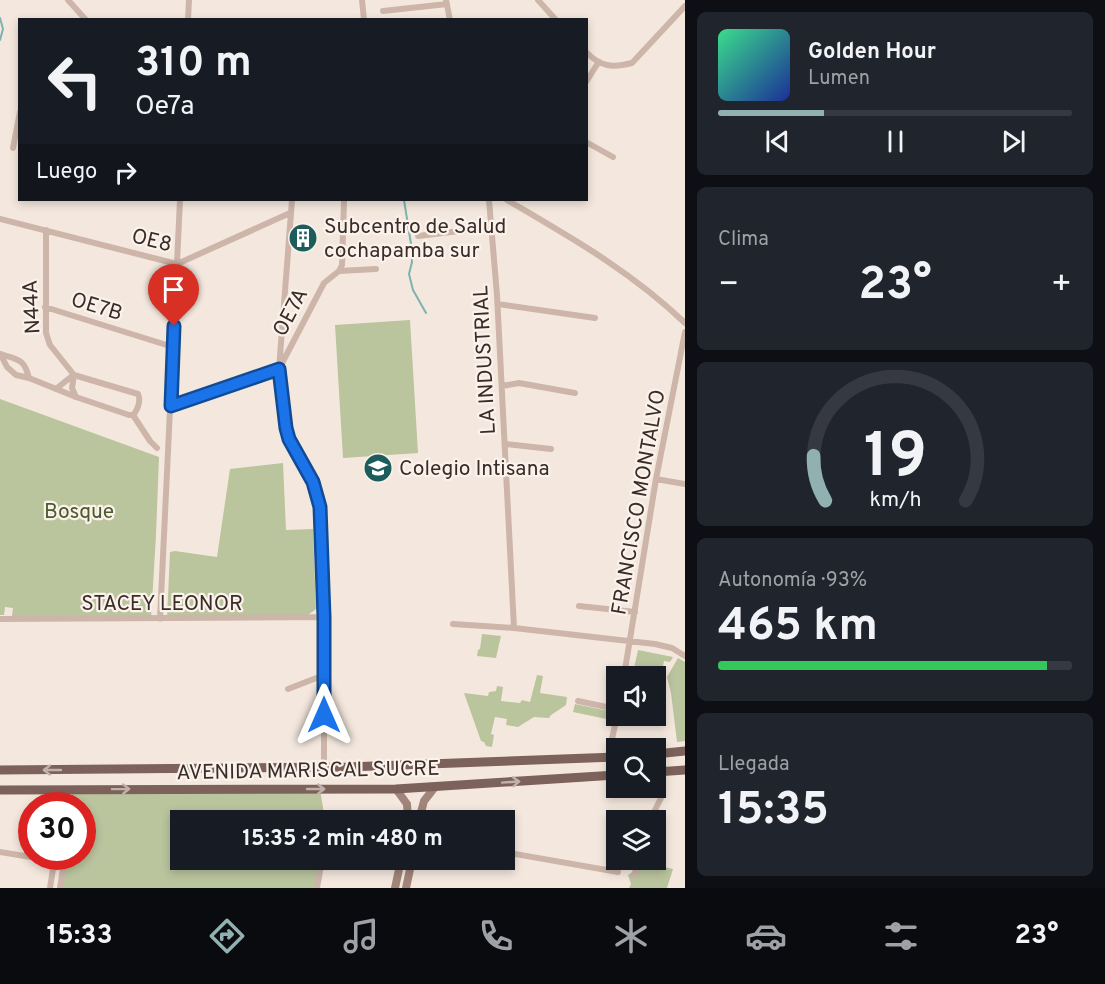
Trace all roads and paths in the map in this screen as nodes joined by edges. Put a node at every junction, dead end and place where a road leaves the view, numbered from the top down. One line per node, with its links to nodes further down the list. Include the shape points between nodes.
1 (68, 0): 8 (street)
2 (189, 0): 9 (street)
3 (362, 0): 10 (street)
4 (538, 0): 12 (street)
5 (446, 2): 7 (street); 11 (street)
6 (685, 6): 14 (street, via 632,63)
7 (383, 10)
8 (84, 18)
9 (188, 18)
10 (364, 18)
11 (450, 18)
12 (554, 18)
13 (588, 54): 14 (street)
14 (598, 63): 15 (street)
15 (588, 79)
16 (18, 121): 18 (street)
17 (588, 143): 19 (street)
18 (12, 148)
19 (613, 157)
20 (180, 201): 30 (street)
21 (292, 201): 25 (street)
22 (344, 201): 32 (street, via 343,259)
23 (489, 201): 27 (street, LA INDUSTRIAL)
24 (509, 201): 36 (street, via 613,263)
25 (290, 213): 30 (street, OE8); 41 (street)
26 (0, 219): 28 (street, OE8)
27 (493, 227): 29 (street); 33 (street, LA INDUSTRIAL)
28 (46, 230): 30 (street, OE8); 34 (street, N44A)
29 (418, 236)
30 (177, 264): 38 (street)
31 (376, 269): 32 (street)
32 (339, 272): 41 (street, OE7A, via 324,283)
33 (498, 304): 35 (street); 44 (street, LA INDUSTRIAL)
34 (45, 307): 38 (street, OE7B); 42 (street, N44A, via 47,339)
35 (595, 318)
36 (685, 323)
37 (685, 332): 39 (street, FRANCISCO MONTALVO)
38 (173, 347): 48 (street)
39 (684, 349): 53 (street, FRANCISCO MONTALVO)
40 (1, 354): 43 (street, N44A, via 11,372); 43 (street, N44A, via 25,364)
41 (279, 369): 48 (street, OE7A); 57 (street, via 289,439 318,499)
42 (73, 376): 45 (street); 47 (street, N44A); 49 (street, via 138,394)
43 (29, 378): 45 (street, N44A)
44 (502, 386): 46 (street, via 519,383); 50 (street, LA INDUSTRIAL)
45 (56, 389): 47 (street, N44A)
46 (575, 393)
47 (76, 397): 49 (street, N44A)
48 (171, 406): 59 (street)
49 (133, 415): 51 (street)
50 (505, 444): 52 (street); 61 (street, LA INDUSTRIAL)
51 (157, 448)
52 (551, 449)
53 (656, 479): 54 (street); 56 (street, FRANCISCO MONTALVO)
54 (685, 484)
55 (579, 606): 56 (street)
56 (635, 612): 62 (street, FRANCISCO MONTALVO)
57 (324, 617): 59 (street, STACEY LEONOR); 65 (street)
58 (0, 619): 59 (street, STACEY LEONOR)
59 (160, 619)
60 (453, 624): 61 (street)
61 (514, 628): 62 (street)
62 (631, 641): 63 (street, via 672,648); 64 (street, FRANCISCO MONTALVO)
63 (685, 656)
64 (626, 666)
65 (324, 675): 66 (street); 72 (street)
66 (288, 689)
67 (578, 701): 68 (street)
68 (606, 707)
69 (685, 751): 70 (main road)
70 (666, 753)
71 (606, 757): 72 (main road, AVENIDA MARISCAL SUCRE)
72 (324, 768): 73 (main road, AVENIDA MARISCAL SUCRE, one-way to 73)
73 (0, 770)
74 (685, 770): 75 (main road)
75 (666, 774)
76 (606, 776): 77 (main road, AVENIDA MARISCAL SUCRE, one-way to 76)
77 (435, 787): 78 (main road, AVENIDA MARISCAL SUCRE); 81 (street)
78 (396, 789): 79 (main road, AVENIDA MARISCAL SUCRE, one-way to 78); 80 (street)
79 (0, 790)
80 (407, 810)
81 (422, 810)
82 (0, 852): 83 (street)
83 (18, 854)
84 (515, 854): 91 (street)
85 (53, 870): 93 (street)
86 (63, 870): 94 (street)
87 (320, 870): 95 (street)
88 (399, 870): 96 (street)
89 (410, 870): 97 (street)
90 (636, 870): 92 (street)
91 (618, 872)
92 (634, 876)
93 (50, 888)
94 (60, 888)
95 (317, 888)
96 (395, 888)
97 (406, 888)

